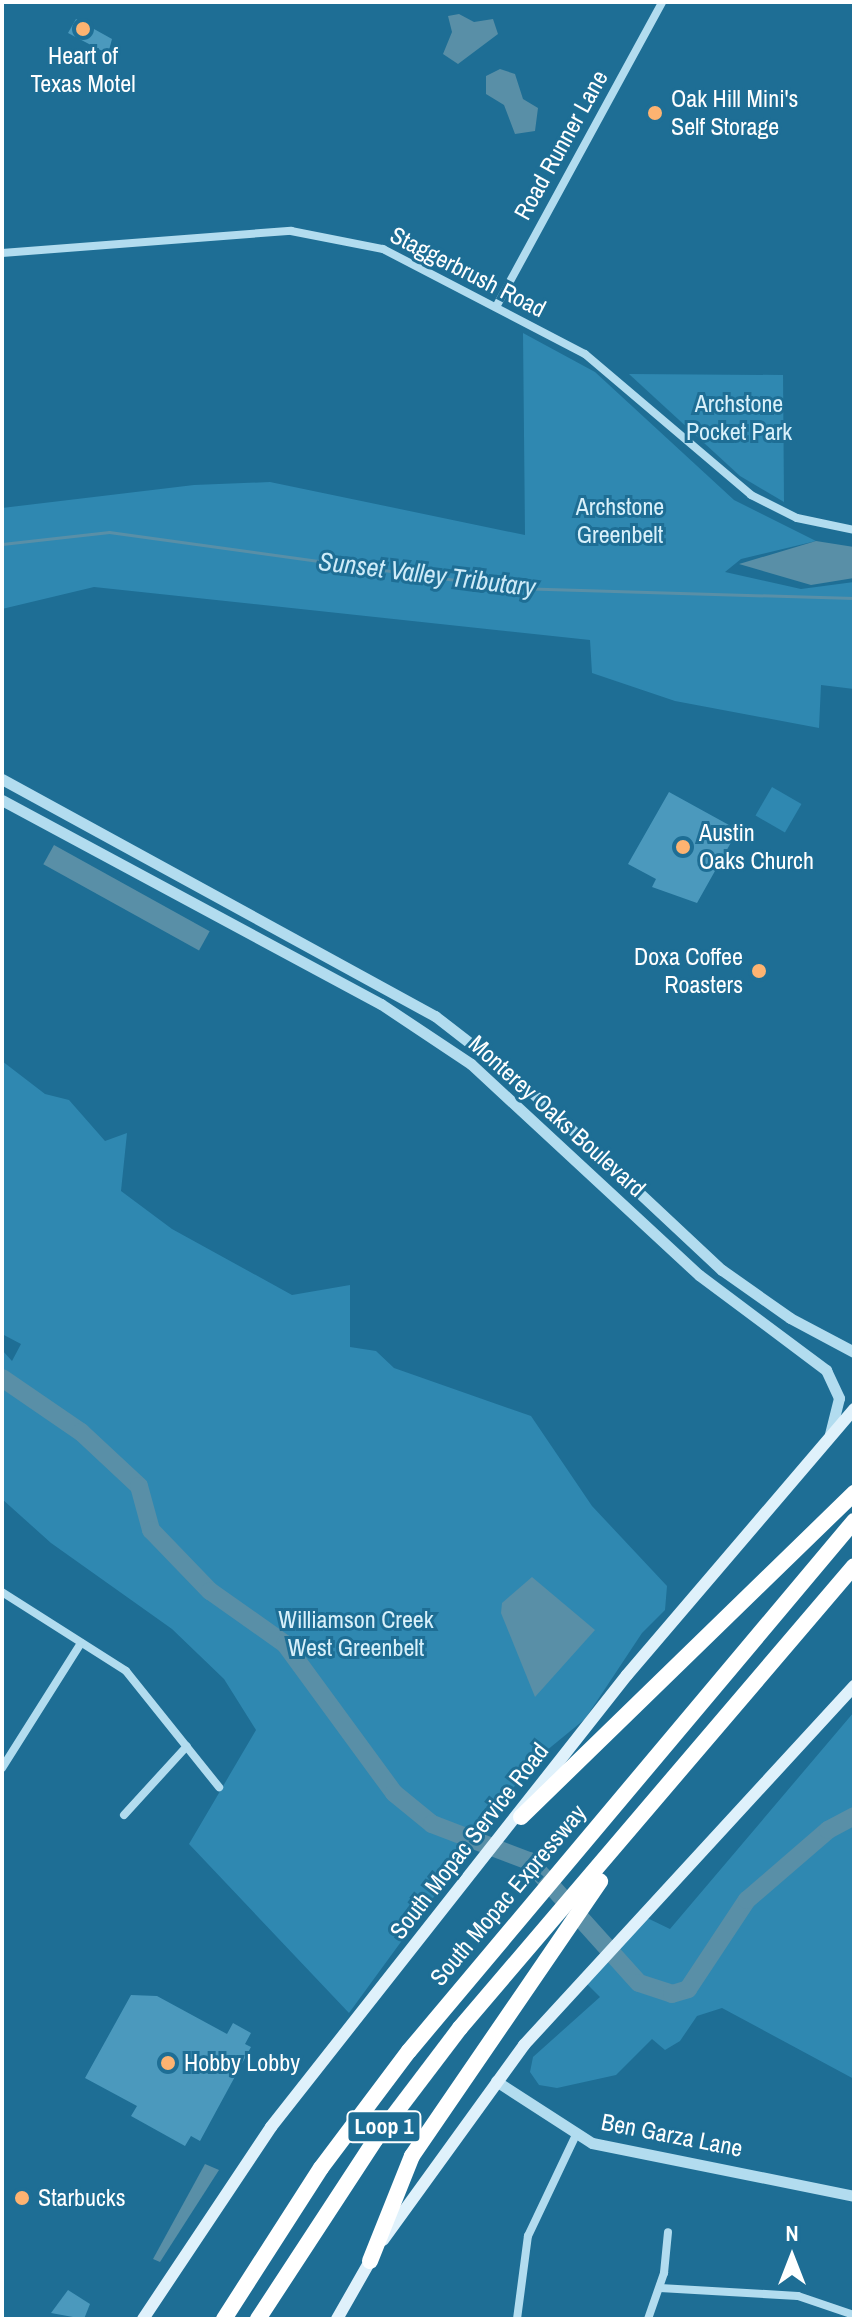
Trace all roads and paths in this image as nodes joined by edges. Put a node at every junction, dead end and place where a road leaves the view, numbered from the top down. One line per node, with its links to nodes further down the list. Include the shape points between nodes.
1 (662, 2): 3 (street, Road Runner Lane)
2 (2, 253): 3 (street, Staggerbrush Road, via 317,233 383,249)
3 (496, 307): 4 (street, Staggerbrush Road, via 608,370 751,495 797,518)
4 (854, 530)
5 (2, 779): 7 (street, Monterey Oaks Boulevard, via 435,1016 524,1085 722,1270 790,1318)
6 (2, 800): 9 (street, Monterey Oaks Boulevard, via 381,1004 471,1064 689,1267 826,1370 839,1398)
7 (854, 1352)
8 (854, 1409): 9 (main road, South Mopac Service Road)
9 (828, 1439): 20 (main road, South Mopac Service Road, via 627,1675)
10 (854, 1493): 20 (highway)
11 (854, 1521): 30 (highway, South Mopac Expressway / Loop 1, via 509,1931 321,2168)
12 (854, 1566): 21 (highway, South Mopac Expressway / Loop 1, via 642,1816)
13 (2, 1592): 14 (street)
14 (81, 1643): 16 (street, via 126,1671); 17 (street)
15 (854, 1686): 22 (main road)
16 (187, 1746): 18 (street); 19 (street)
17 (2, 1768)
18 (219, 1787)
19 (124, 1815)
20 (521, 1817): 29 (main road, South Mopac Service Road, via 271,2127)
21 (600, 1874): 26 (highway, via 412,2156); 31 (highway, South Mopac Expressway / Loop 1, via 528,1948 400,2105)
22 (496, 2081): 23 (street, Ben Garza Lane); 26 (main road)
23 (576, 2135): 24 (street, Ben Garza Lane, via 626,2152); 33 (street, via 528,2236)
24 (854, 2196)
25 (668, 2232): 27 (street)
26 (370, 2261): 32 (main road)
27 (660, 2288): 28 (street, via 798,2296); 34 (street)
28 (854, 2315)
29 (143, 2319)
30 (224, 2319)
31 (258, 2319)
32 (337, 2319)
33 (517, 2319)
34 (648, 2319)

